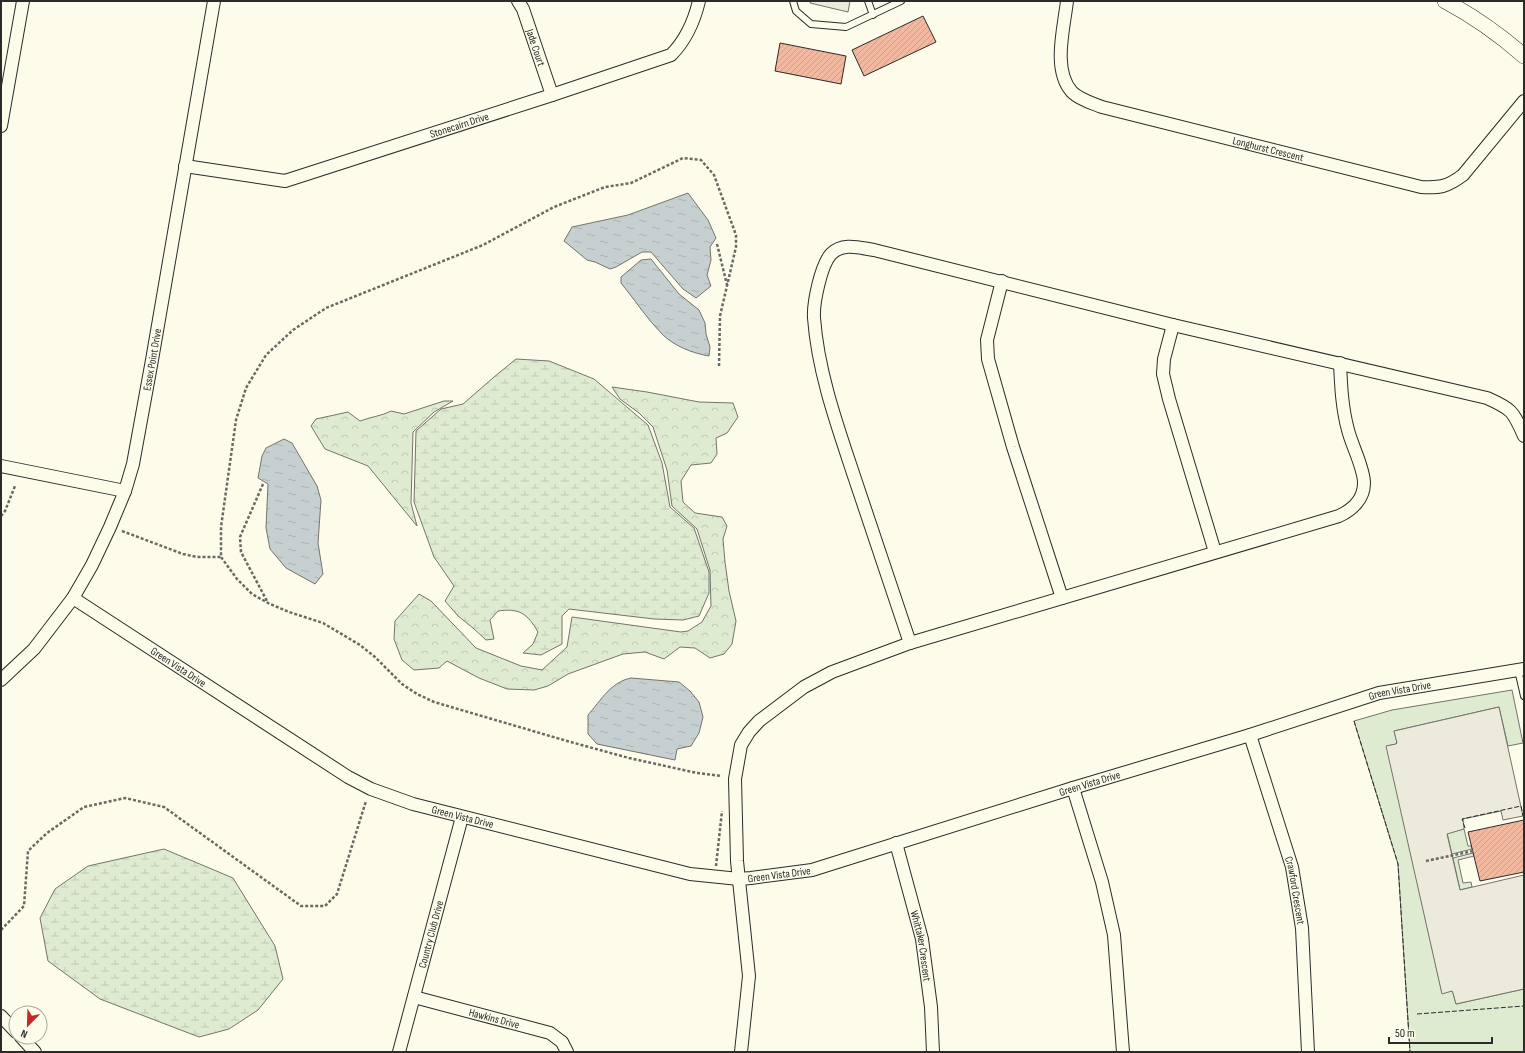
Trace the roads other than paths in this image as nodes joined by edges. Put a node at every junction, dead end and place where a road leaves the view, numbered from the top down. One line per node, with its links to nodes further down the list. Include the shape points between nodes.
1 (23, 1): 14 (street)
2 (214, 1): 15 (street, Essex Point Drive)
3 (518, 1): 12 (street, Jade Court)
4 (699, 1): 12 (street, Stonecairn Drive, via 695,19 681,46 671,55)
5 (793, 1): 10 (lane, via 796,11 811,24 846,27)
6 (868, 1): 10 (lane)
7 (901, 1): 10 (lane)
8 (1067, 1): 13 (street, Longhurst Crescent, via 1061,70 1072,92 1085,101 1421,187 1438,188 1452,184 1463,176)
9 (1454, 3): 11 (street)
10 (873, 15)
11 (1524, 56)
12 (552, 95): 15 (street, Stonecairn Drive, via 285,181)
13 (1524, 101)
14 (1, 126)
15 (185, 166): 21 (street, Essex Point Drive, via 133,464)
16 (1002, 281): 17 (street); 24 (street, via 987,340 988,359 1013,447); 25 (street, via 851,246 840,248 831,254 819,279 814,316 824,376 845,450)
17 (1173, 325): 18 (street); 22 (street, via 1164,359 1163,374)
18 (1340, 363): 19 (street, via 1487,398 1510,410); 22 (street, via 1342,405 1364,483 1357,503 1351,510 1339,516)
19 (1524, 436)
20 (1, 466): 21 (street)
21 (125, 491): 23 (street, Essex Point Drive, via 92,565)
22 (1215, 552): 24 (street)
23 (73, 598): 27 (street, Essex Point Drive, via 34,649); 31 (street, Green Vista Drive, via 348,777 371,789 413,804)
24 (1062, 598): 25 (street)
25 (910, 643): 33 (street, via 832,672 804,687 759,721 749,732 742,745 735,779)
26 (1521, 669): 28 (lane); 29 (street, Green Vista Drive, via 1379,692)
27 (1, 680)
28 (1524, 696)
29 (1250, 735): 30 (street, Green Vista Drive); 42 (street, Crawford Crescent, via 1292,867 1302,928)
30 (1072, 788): 32 (street, Green Vista Drive); 41 (street, via 1102,882 1114,935)
31 (462, 817): 33 (street, Green Vista Drive, via 690,874); 34 (street, Country Club Drive)
32 (896, 843): 33 (street, Green Vista Drive, via 812,870); 40 (street, Whittaker Crescent, via 922,939 931,1007)
33 (739, 879): 39 (street, via 749,976)
34 (414, 997): 37 (street, Country Club Drive); 38 (street, Hawkins Drive, via 550,1033 562,1042)
35 (1, 1016): 36 (street)
36 (8, 1023)
37 (399, 1052)
38 (567, 1052)
39 (741, 1052)
40 (933, 1052)
41 (1123, 1052)
42 (1308, 1052)

